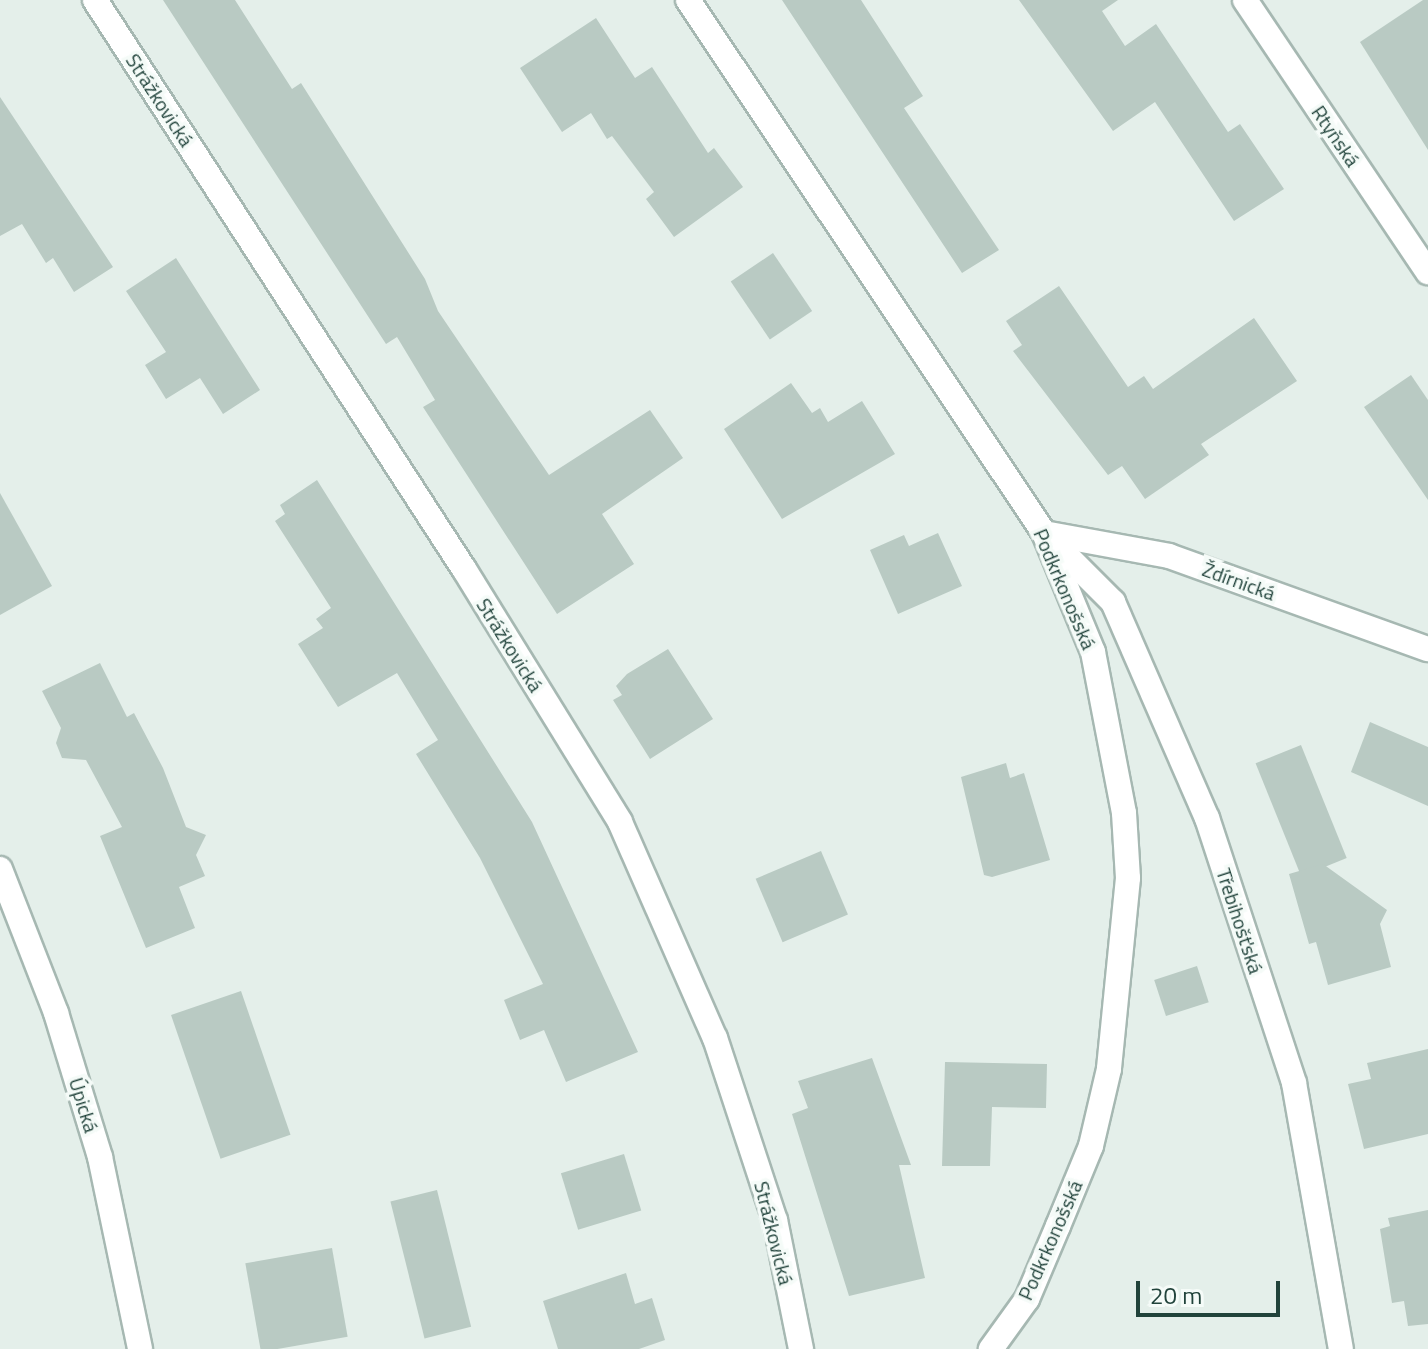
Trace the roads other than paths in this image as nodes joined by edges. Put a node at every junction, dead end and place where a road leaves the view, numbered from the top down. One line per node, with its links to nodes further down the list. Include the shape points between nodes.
1 (95, 0): 9 (street, Strážkovická, via 464,569 620,822 715,1038 775,1220)
2 (688, 0): 5 (street, Podkrkonošská)
3 (1245, 0): 4 (street, Rtyňská)
4 (1428, 272)
5 (1044, 533): 6 (street, Ždírnická, via 1169,556); 10 (street, Podkrkonošská, via 1093,652 1124,813 1128,878 1109,1069 1091,1146 1027,1299); 11 (street, Třebihošťská, via 1113,602 1207,818 1294,1083)
6 (1428, 649)
7 (0, 869): 8 (street, Úpická, via 56,1013 100,1157)
8 (140, 1349)
9 (801, 1349)
10 (991, 1349)
11 (1341, 1349)

